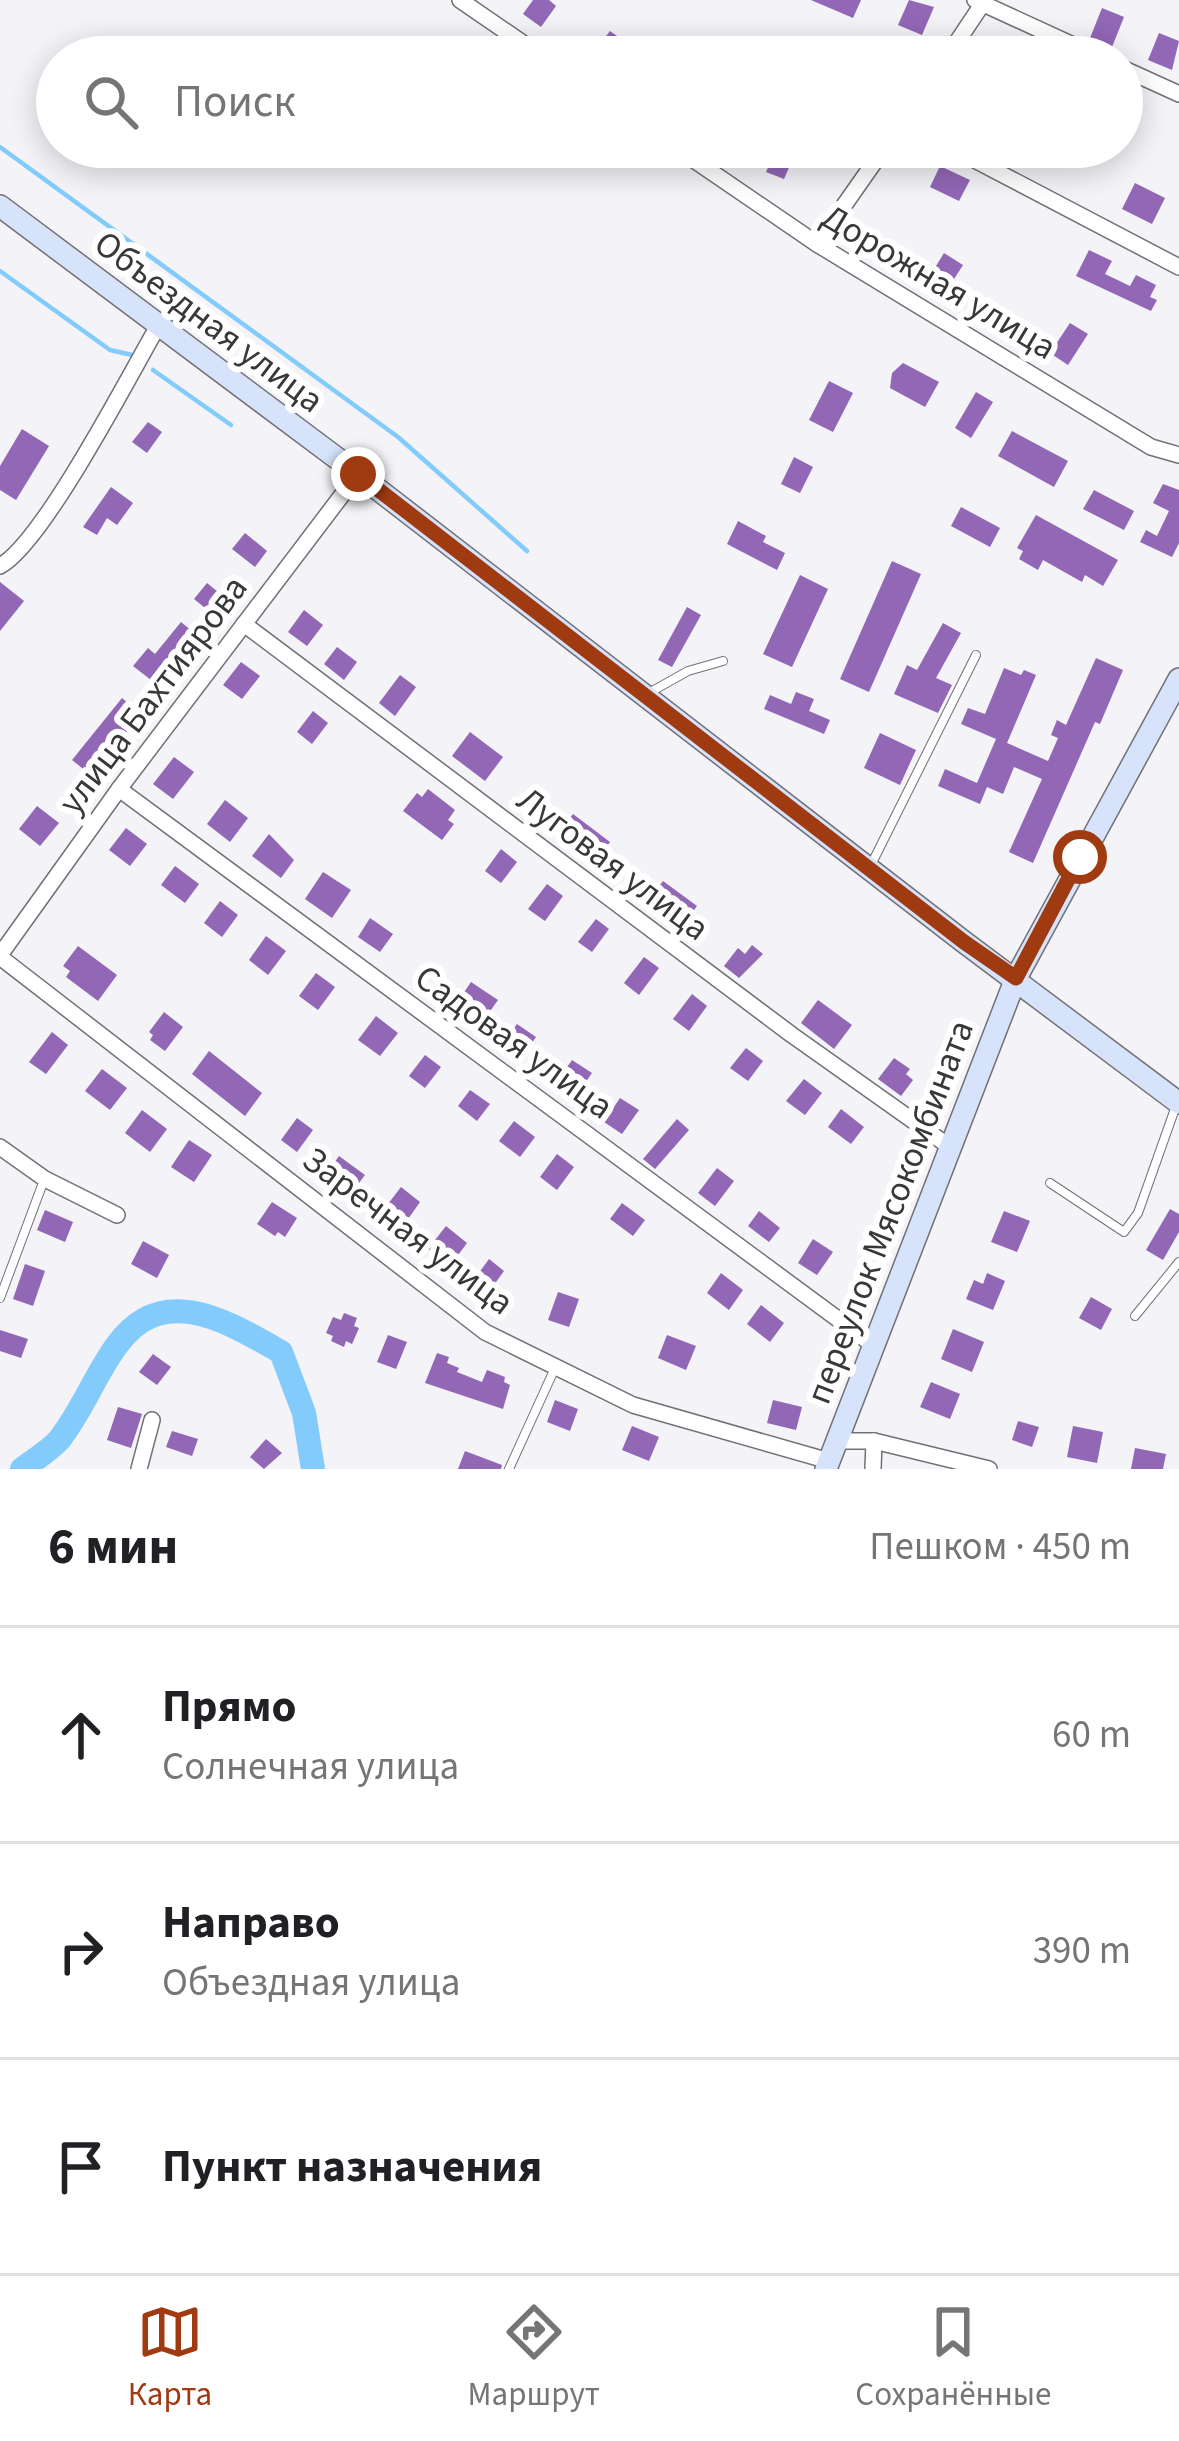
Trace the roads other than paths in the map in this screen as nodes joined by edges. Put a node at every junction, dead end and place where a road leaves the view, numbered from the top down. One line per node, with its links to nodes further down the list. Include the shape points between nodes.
1 (460, 0): 3 (street)
2 (981, 1): 4 (street); 5 (street)
3 (512, 36)
4 (960, 36)
5 (1055, 36)
6 (1143, 78): 7 (street)
7 (1179, 94)
8 (706, 168): 12 (street, Дорожная улица)
9 (870, 168): 12 (street)
10 (990, 168): 13 (street)
11 (0, 206): 14 (main road, Объездная улица)
12 (817, 244): 15 (street, Дорожная улица, via 1151,447)
13 (1179, 267)
14 (158, 326): 16 (main road, Объездная улица); 17 (street, via 50,509)
15 (1179, 455)
16 (358, 474): 18 (street, улица Бахтиярова); 22 (main road, Объездная улица)
17 (0, 566)
18 (244, 624): 23 (street, улица Бахтиярова); 29 (street, Луговая улица)
19 (976, 655): 24 (lane)
20 (723, 661): 22 (lane)
21 (1179, 679): 26 (main road, переулок Мясокомбината)
22 (645, 694): 24 (main road, Объездная улица)
23 (119, 789): 25 (street, улица Бахтиярова); 36 (street, Садовая улица)
24 (869, 868): 26 (main road, Объездная улица)
25 (0, 956): 37 (street, Заречная улица, via 485,1332)
26 (1016, 978): 27 (main road, Объездная улица); 29 (main road, переулок Мясокомбината)
27 (1178, 1102): 31 (lane, via 1124,1232)
28 (0, 1147): 30 (street)
29 (950, 1147): 36 (main road, переулок Мясокомбината)
30 (45, 1178): 32 (street); 34 (lane)
31 (1051, 1183)
32 (117, 1216)
33 (1179, 1262): 35 (lane)
34 (0, 1298)
35 (1136, 1316)
36 (873, 1345): 40 (main road, переулок Мясокомбината)
37 (555, 1366): 40 (street, Заречная улица, via 633,1405); 42 (lane)
38 (152, 1420): 41 (street)
39 (874, 1442): 40 (street, Заречная улица); 43 (street); 44 (street, Заречная улица)
40 (831, 1457)
41 (139, 1469)
42 (508, 1469)
43 (873, 1469)
44 (989, 1469)

